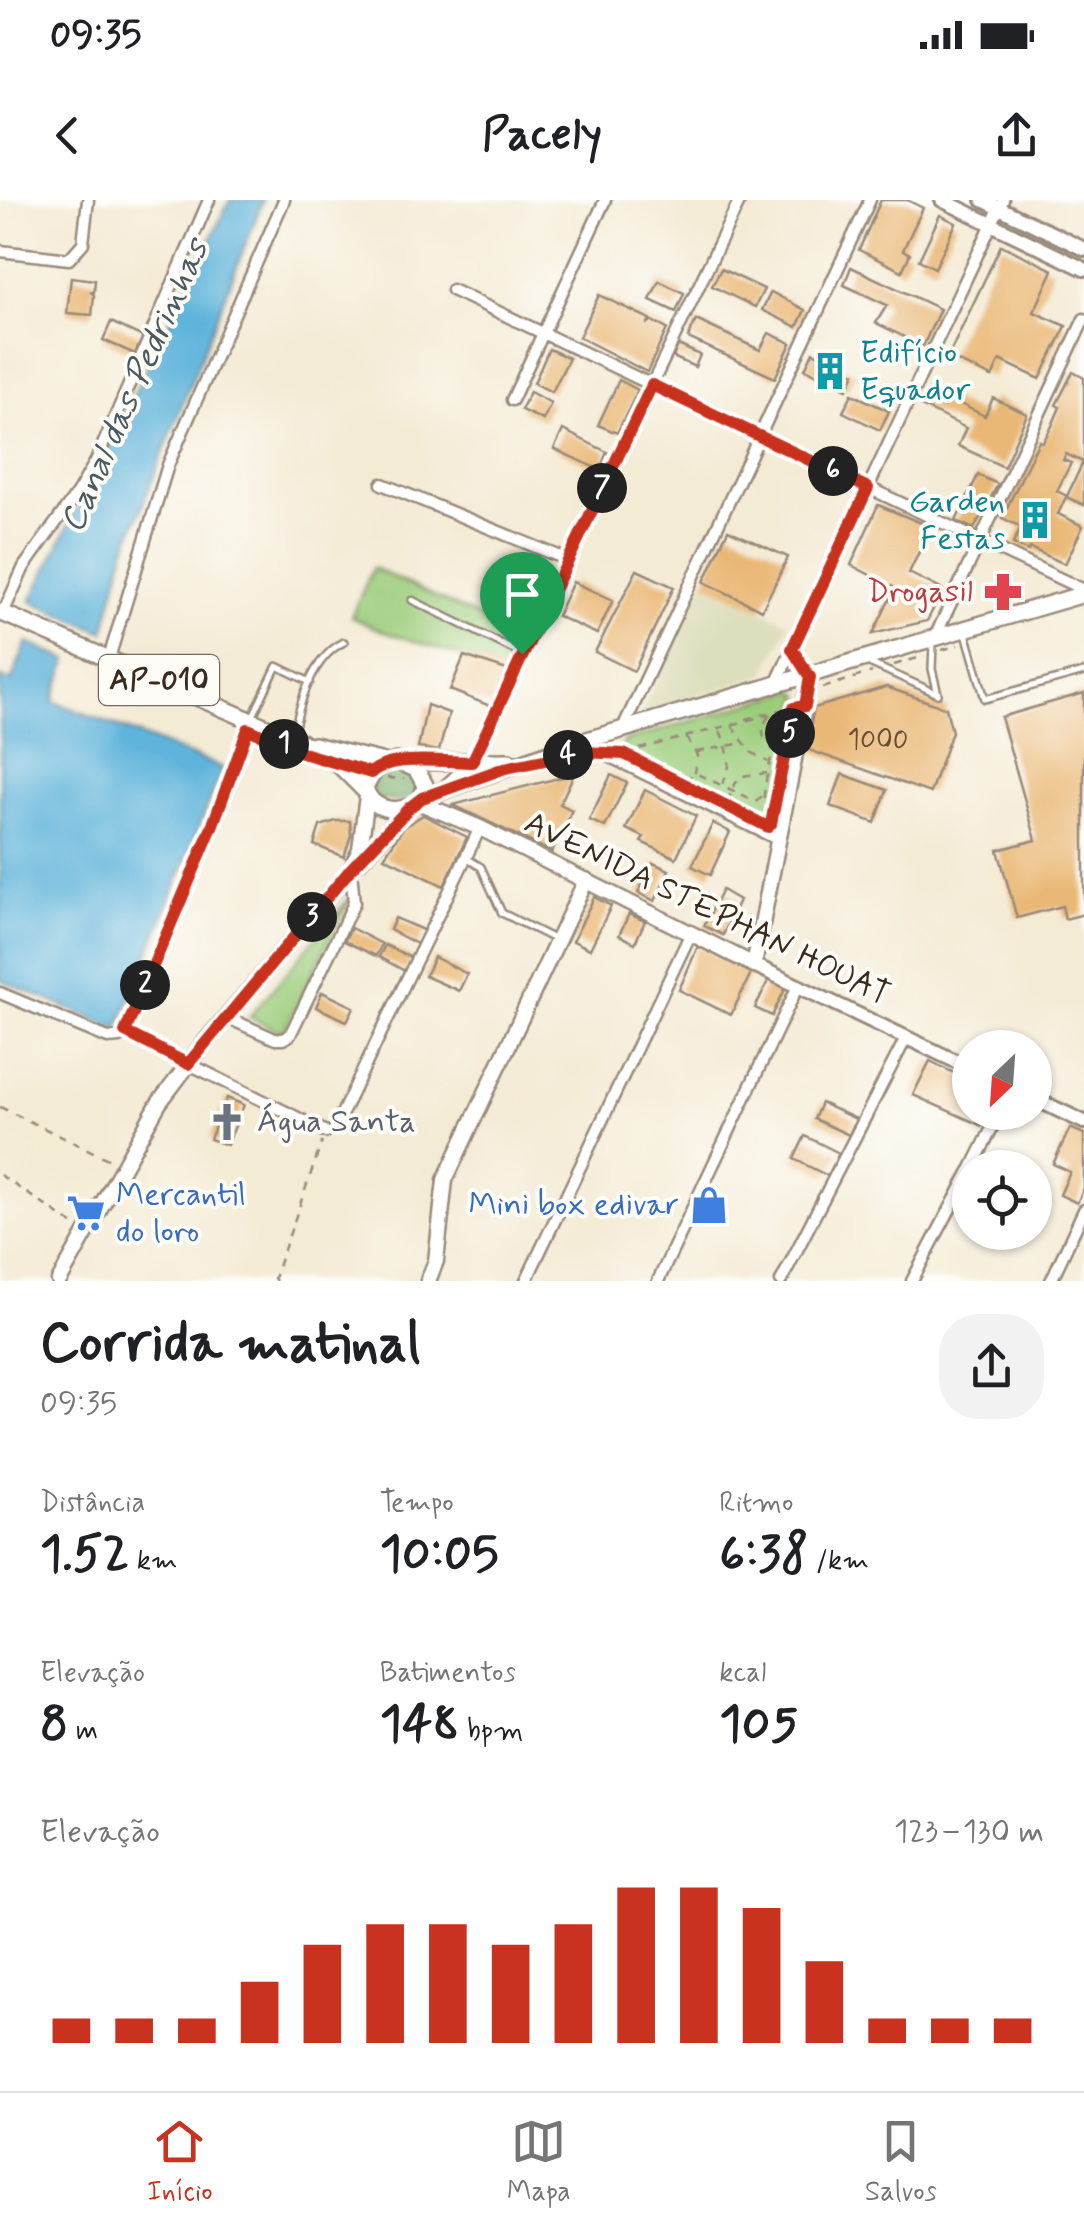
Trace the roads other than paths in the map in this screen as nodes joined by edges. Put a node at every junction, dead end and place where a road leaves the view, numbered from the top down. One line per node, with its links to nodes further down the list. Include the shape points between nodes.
1 (88, 200): 12 (street, via 80,249 69,258)
2 (210, 200): 26 (street, via 96,461)
3 (284, 200): 32 (street, via 168,465)
4 (604, 200): 16 (street)
5 (740, 200): 17 (street)
6 (870, 200): 19 (street)
7 (942, 200): 10 (street)
8 (983, 200): 9 (street)
9 (1001, 204): 10 (street); 11 (street)
10 (992, 224): 13 (street); 21 (street)
11 (1084, 248)
12 (0, 251)
13 (1084, 269)
14 (452, 290): 16 (street)
15 (1084, 320): 22 (street)
16 (543, 333): 17 (street); 18 (street)
17 (652, 385): 19 (street); 23 (street)
18 (512, 400)
19 (760, 436): 21 (street); 39 (street)
20 (382, 484): 23 (street)
21 (868, 488): 22 (street); 30 (street)
22 (980, 541): 24 (street); 29 (street)
23 (568, 560): 31 (street)
24 (1084, 592): 27 (main road, AP-010)
25 (412, 600): 31 (lane)
26 (1, 612): 32 (main road, AP-010)
27 (967, 636): 29 (main road, AP-010); 34 (lane, via 985,699)
28 (344, 642): 35 (lane)
29 (932, 647): 33 (main road, AP-010); 33 (lane, via 938,694)
30 (792, 649): 36 (street); 37 (street)
31 (522, 654): 44 (street)
32 (109, 658): 38 (main road, AP-010)
33 (864, 660): 36 (main road, AP-010)
34 (1084, 672)
35 (311, 682): 38 (lane, via 277,666); 40 (lane, via 297,708)
36 (816, 683): 37 (main road, AP-010); 48 (main road)
37 (774, 688): 39 (main road, AP-010)
38 (251, 720): 40 (main road, AP-010); 58 (street)
39 (622, 730): 41 (main road, AP-010)
40 (297, 740): 43 (main road, AP-010); 45 (main road, AP-010, via 340,766)
41 (580, 742): 42 (main road, AP-010); 48 (street)
42 (523, 760): 44 (main road, AP-010); 46 (main road, AP-010)
43 (397, 762): 44 (main road, AP-010); 45 (main road, via 371,773); 46 (main road, AP-010, via 422,778)
44 (472, 762): 46 (street)
45 (366, 794): 46 (main road, AP-010, via 386,809); 50 (main road, via 360,849)
46 (421, 801): 47 (main road, AVENIDA STEPHAN HOUAT); 50 (main road)
47 (480, 828): 49 (street); 51 (main road, AVENIDA STEPHAN HOUAT)
48 (779, 840): 54 (main road)
49 (466, 858): 53 (lane, via 482,867 502,914); 61 (street, via 330,1130)
50 (350, 870): 57 (main road); 57 (street, via 354,902 290,1035 275,1039)
51 (586, 880): 52 (main road, AVENIDA STEPHAN HOUAT); 53 (main road)
52 (690, 935): 54 (main road, AVENIDA STEPHAN HOUAT); 68 (street)
53 (557, 940): 67 (main road, via 445,1180)
54 (754, 965): 55 (street, AVENIDA STEPHAN HOUAT)
55 (798, 986): 59 (street, AVENIDA STEPHAN HOUAT); 69 (street)
56 (0, 992): 58 (street, via 108,1038)
57 (228, 1018): 61 (main road)
58 (125, 1032): 61 (street)
59 (906, 1038): 60 (street, AVENIDA STEPHAN HOUAT); 70 (street)
60 (952, 1060)
61 (188, 1064): 66 (main road)
62 (1052, 1107): 63 (street)
63 (1084, 1122)
64 (952, 1205): 71 (street)
65 (1084, 1210): 72 (street)
66 (59, 1281)
67 (428, 1281)
68 (526, 1281)
69 (658, 1281)
70 (782, 1281)
71 (912, 1281)
72 (1052, 1281)

